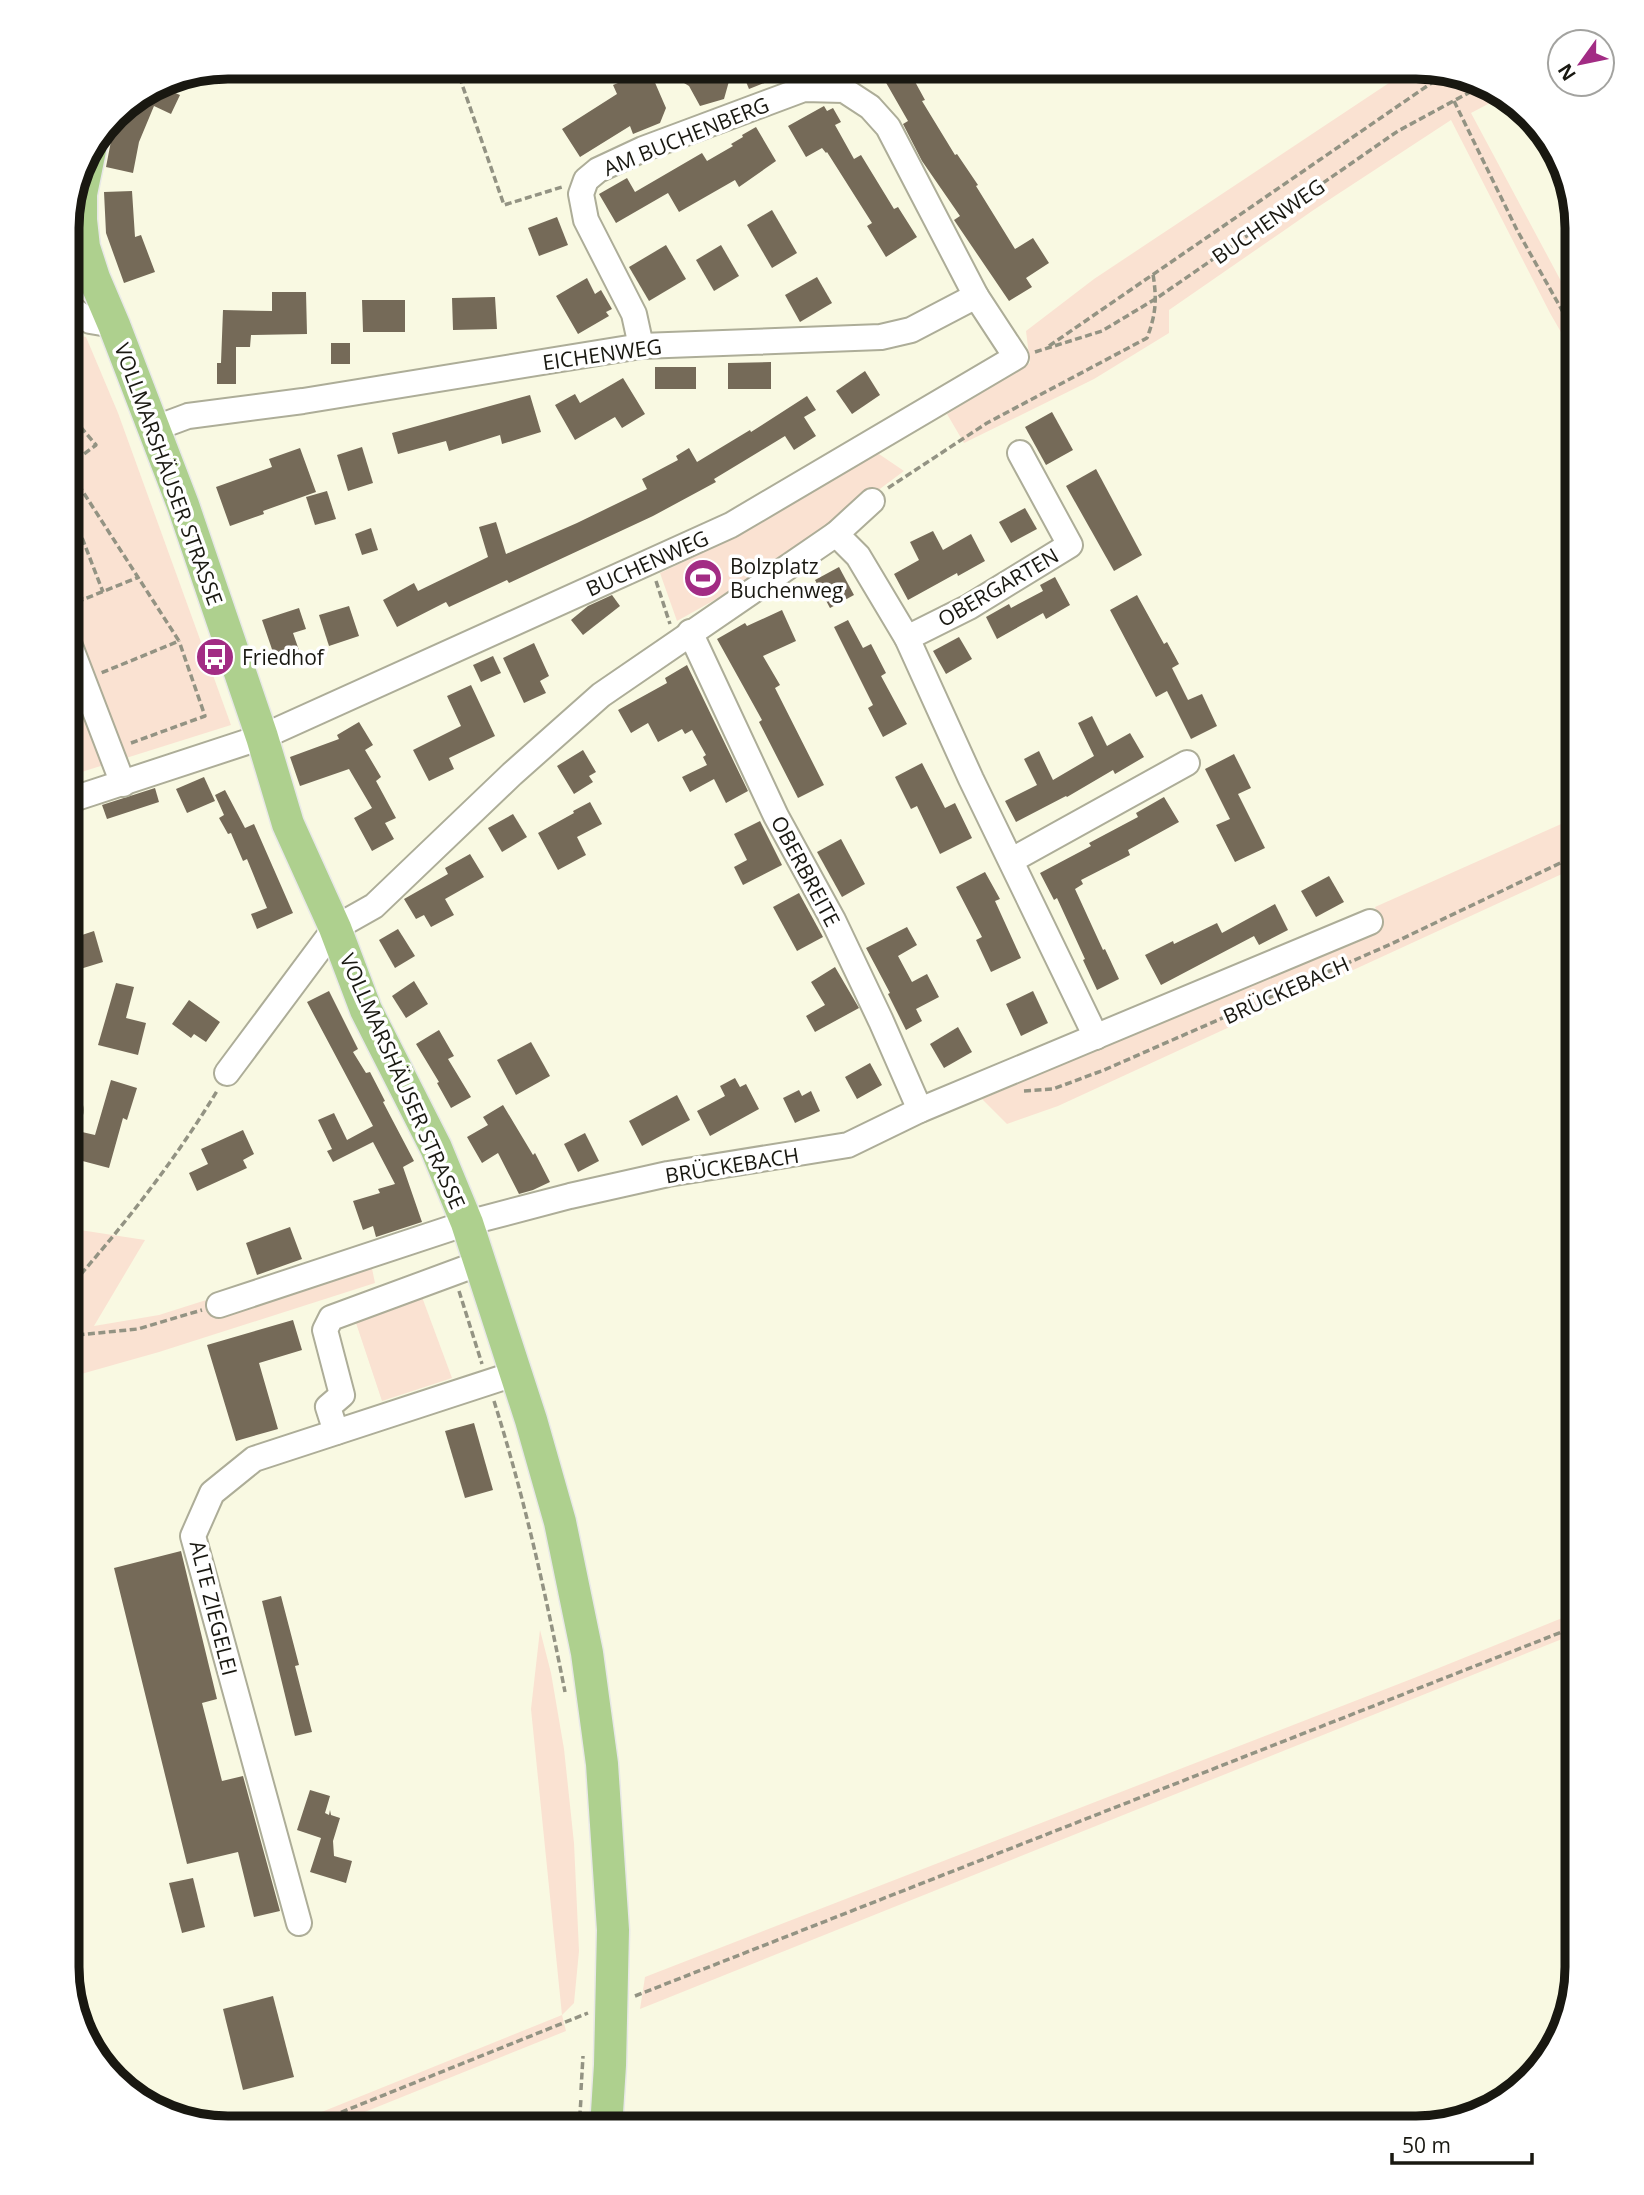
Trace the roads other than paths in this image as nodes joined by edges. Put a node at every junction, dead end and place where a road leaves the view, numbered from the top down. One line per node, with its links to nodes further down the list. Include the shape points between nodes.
1 (81, 202): 4 (main road, VOLLMARSHÄUSER STRASSE, via 84,247)
2 (976, 296): 5 (street, EICHENWEG, via 911,330 881,337); 5 (street, AM BUCHENBERG, via 888,127 870,107 844,90 804,89 643,149 586,180 581,194 586,220 634,314); 13 (street, BUCHENWEG, via 1016,357 731,525)
3 (79, 312): 4 (street)
4 (102, 323): 6 (main road, VOLLMARSHÄUSER STRASSE)
5 (640, 346): 6 (street, EICHENWEG, via 188,416)
6 (153, 429): 13 (main road, VOLLMARSHÄUSER STRASSE)
7 (1020, 453): 11 (street, OBERGARTEN, via 1070,545 969,607)
8 (872, 501): 9 (street)
9 (836, 534): 10 (street); 11 (street, via 858,556)
10 (683, 638): 19 (street, via 601,695 374,906); 22 (street, OBERBREITE, via 845,945)
11 (907, 638): 17 (street)
12 (79, 670): 15 (street)
13 (262, 737): 15 (street, BUCHENWEG); 19 (main road, VOLLMARSHÄUSER STRASSE, via 288,824)
14 (1187, 762): 17 (street)
15 (124, 784): 16 (street, BUCHENWEG)
16 (79, 798)
17 (1012, 860): 20 (street)
18 (1370, 922): 20 (street, BRÜCKEBACH)
19 (335, 928): 21 (street); 23 (main road, VOLLMARSHÄUSER STRASSE, via 366,1010 436,1148)
20 (1096, 1037): 22 (street, BRÜCKEBACH)
21 (227, 1073)
22 (920, 1110): 23 (street, BRÜCKEBACH, via 848,1146 668,1174)
23 (467, 1223): 24 (main road, VOLLMARSHÄUSER STRASSE); 25 (street, VOLLMARSHÄUSER STRASSE)
24 (470, 1266): 26 (main road, VOLLMARSHÄUSER STRASSE); 27 (street, via 331,1318 325,1330 342,1395 328,1407)
25 (219, 1305)
26 (502, 1378): 27 (street, ALTE ZIEGELEI); 29 (main road, VOLLMARSHÄUSER STRASSE, via 560,1522 587,1653 603,1777 613,1930 594,2007)
27 (337, 1432): 28 (street, ALTE ZIEGELEI, via 254,1459 212,1493 193,1536)
28 (299, 1923)
29 (605, 2116)

